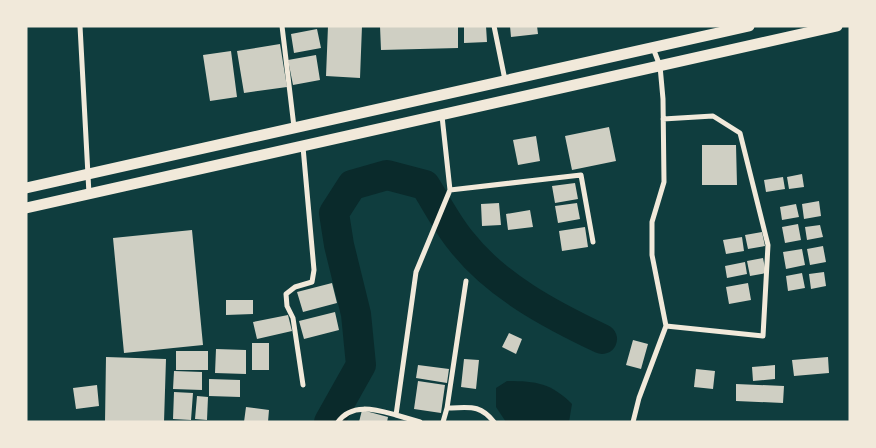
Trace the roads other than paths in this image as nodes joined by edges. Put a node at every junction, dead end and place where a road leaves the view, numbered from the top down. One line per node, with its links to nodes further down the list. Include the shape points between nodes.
1 (80, 26): 13 (street)
2 (282, 26): 11 (street)
3 (494, 26): 8 (street)
4 (749, 26): 6 (main road)
5 (836, 26): 7 (main road)
6 (653, 48): 7 (street); 8 (main road)
7 (660, 66): 9 (main road); 10 (street)
8 (505, 81): 11 (main road)
9 (442, 116): 12 (main road); 15 (street)
10 (664, 119): 20 (street, via 664,182 652,222 652,256); 20 (street, via 713,116 740,133 768,245 763,336)
11 (294, 127): 13 (main road)
12 (303, 147): 16 (main road); 21 (street, via 314,270 312,282 295,287 286,294)
13 (88, 173): 14 (main road); 16 (street)
14 (26, 188)
15 (450, 190): 18 (street, via 581,175); 23 (street, via 416,272)
16 (89, 194): 17 (main road)
17 (26, 208)
18 (593, 242)
19 (466, 281): 22 (street)
20 (666, 326): 28 (street)
21 (303, 385)
22 (447, 408): 26 (street); 27 (street, via 478,408)
23 (396, 414): 24 (street, via 372,408 353,410); 25 (street)
24 (338, 422)
25 (420, 422)
26 (443, 422)
27 (494, 422)
28 (633, 422)

